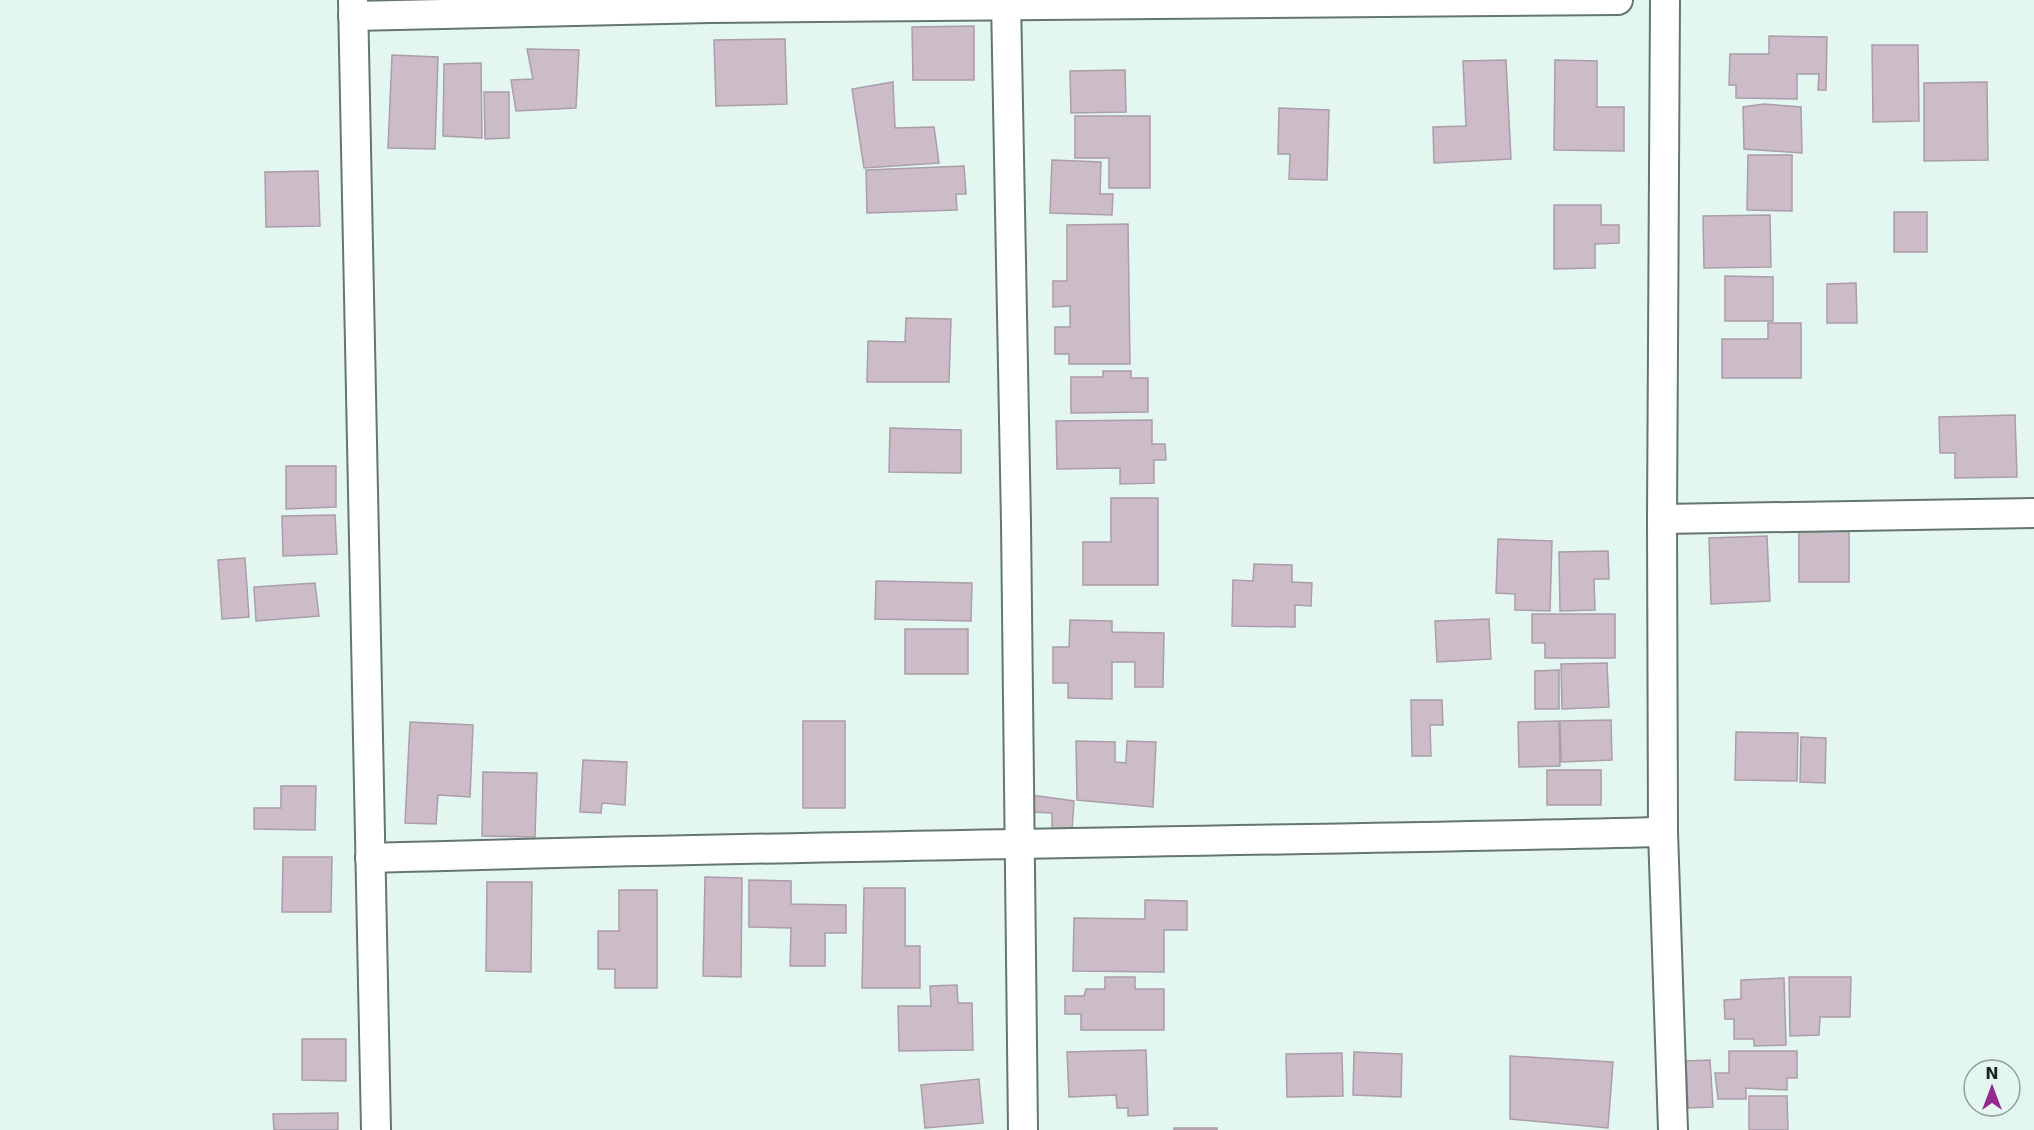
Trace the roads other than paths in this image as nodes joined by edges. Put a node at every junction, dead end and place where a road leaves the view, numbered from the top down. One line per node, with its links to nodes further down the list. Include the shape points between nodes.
1 (1618, 0): 3 (street)
2 (1665, 0): 6 (street)
3 (1006, 3): 4 (street); 8 (street)
4 (353, 8): 9 (street)
5 (2034, 513): 6 (street)
6 (1662, 519): 7 (street)
7 (1663, 832): 8 (street); 12 (street)
8 (1019, 845): 9 (street); 11 (street)
9 (370, 858): 10 (street)
10 (376, 1130)
11 (1023, 1130)
12 (1673, 1130)

